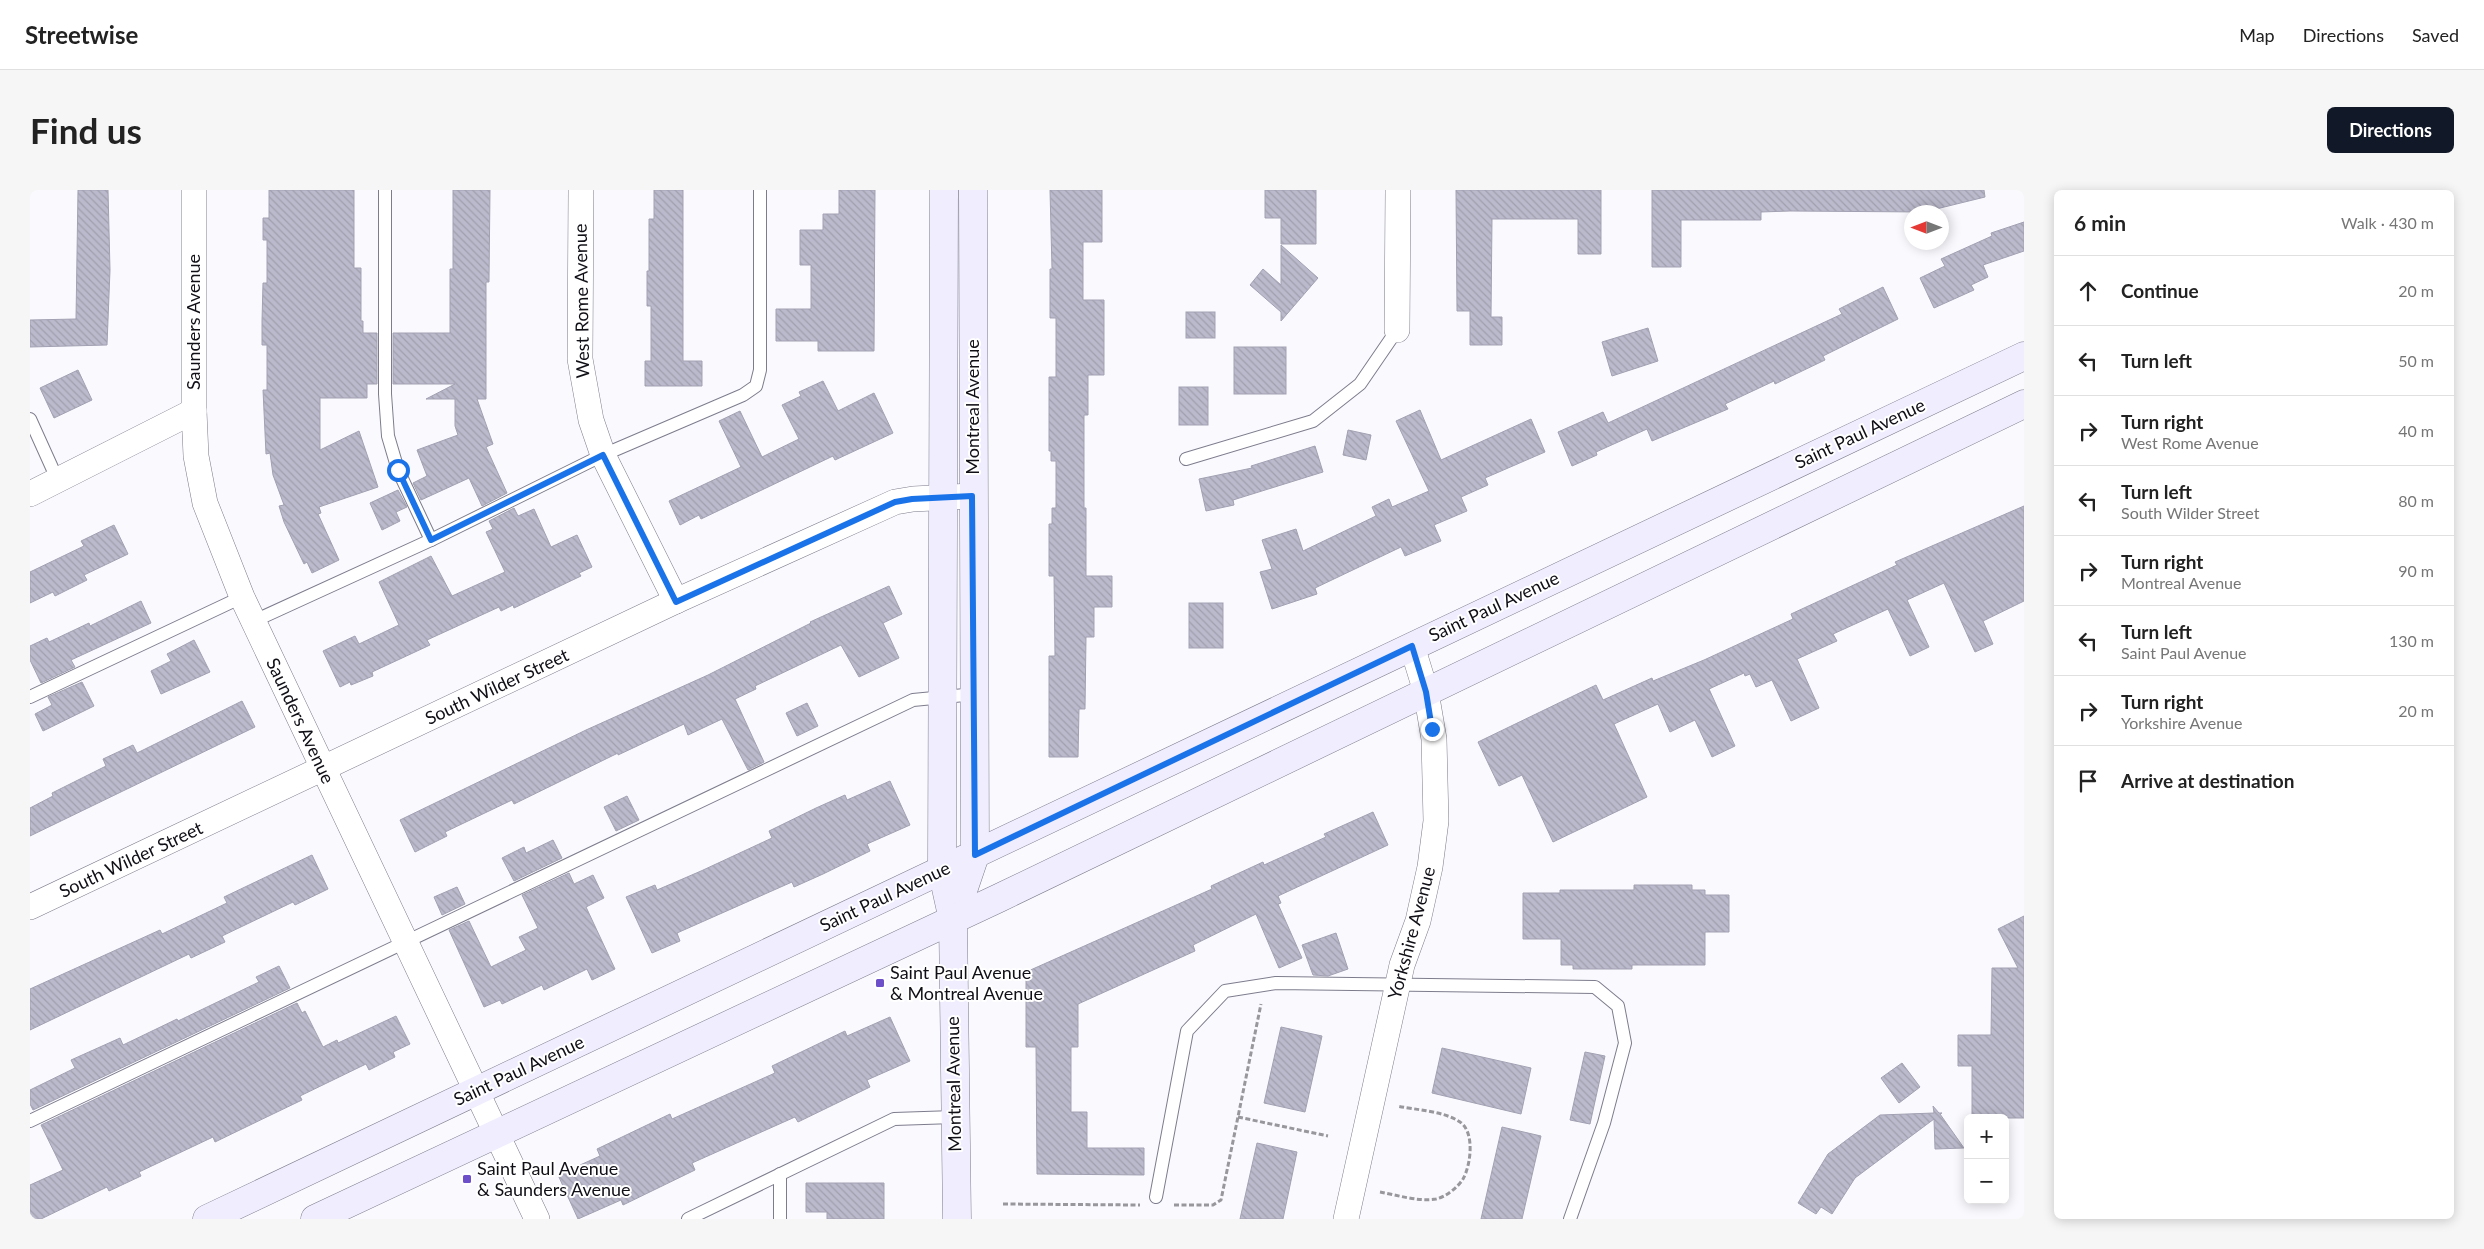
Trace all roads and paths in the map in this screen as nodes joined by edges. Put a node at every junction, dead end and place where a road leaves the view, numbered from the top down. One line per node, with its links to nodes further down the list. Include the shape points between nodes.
1 (194, 190): 11 (street, Saunders Avenue)
2 (385, 190): 19 (lane, via 388,436 398,470)
3 (581, 190): 13 (street, West Rome Avenue, via 580,359 591,420)
4 (760, 190): 13 (lane, via 760,370 756,386 743,395)
5 (944, 190): 18 (main road, Montreal Avenue)
6 (973, 190): 17 (main road, Montreal Avenue)
7 (1398, 190): 8 (street)
8 (1397, 330): 14 (lane, via 1360,384 1313,421)
9 (2024, 356): 23 (main road, Saint Paul Avenue)
10 (2024, 404): 24 (main road)
11 (194, 411): 15 (street); 20 (street, Saunders Avenue, via 196,456 205,502)
12 (30, 419): 15 (lane)
13 (603, 455): 19 (lane); 21 (street, West Rome Avenue)
14 (1186, 459)
15 (58, 481): 16 (street)
16 (30, 494)
17 (972, 496): 18 (street, South Wilder Street); 25 (main road, Montreal Avenue)
18 (943, 497): 21 (street, South Wilder Street, via 895,502); 26 (main road, Montreal Avenue)
19 (431, 540): 22 (lane)
20 (242, 597): 22 (street, Saunders Avenue); 27 (lane)
21 (676, 602): 28 (street, South Wilder Street)
22 (254, 621): 28 (street, Saunders Avenue)
23 (1412, 646): 24 (street, Yorkshire Avenue); 29 (main road, Saint Paul Avenue)
24 (1426, 692): 32 (main road); 35 (street, Yorkshire Avenue, via 1436,766 1436,821 1418,921)
25 (974, 694): 26 (lane); 29 (main road, Montreal Avenue)
26 (943, 696): 30 (main road, Montreal Avenue); 33 (lane, via 913,700)
27 (30, 697)
28 (323, 769): 31 (street, South Wilder Street); 33 (street, Saunders Avenue)
29 (975, 855): 30 (main road, Saint Paul Avenue); 32 (main road, Montreal Avenue)
30 (942, 870): 32 (main road, Montreal Avenue); 36 (main road, Saint Paul Avenue)
31 (30, 907)
32 (953, 920): 39 (main road, Montreal Avenue); 41 (main road)
33 (405, 942): 36 (street, Saunders Avenue); 40 (lane)
34 (1265, 985): 35 (lane); 38 (path); 45 (lane, via 1225,991 1187,1031)
35 (1398, 985): 53 (street, Yorkshire Avenue); 54 (lane, via 1595,987 1618,1006 1625,1043 1604,1123)
36 (475, 1092): 41 (street, Saunders Avenue); 47 (main road, Saint Paul Avenue)
37 (1397, 1106): 44 (path, via 1461,1122 1469,1132 1468,1164 1463,1179 1438,1198 1425,1200)
38 (1238, 1117): 42 (path); 45 (path, via 1220,1200 1213,1205)
39 (954, 1118): 43 (lane, via 894,1119); 52 (main road, Montreal Avenue)
40 (30, 1121)
41 (496, 1134): 48 (main road, via 351,1207); 49 (street, Saunders Avenue)
42 (1328, 1136)
43 (780, 1174): 50 (lane); 51 (lane)
44 (1380, 1192)
45 (1156, 1202): 46 (path)
46 (1003, 1204)
47 (206, 1219)
48 (315, 1219)
49 (536, 1219)
50 (688, 1219)
51 (780, 1219)
52 (956, 1219)
53 (1346, 1219)
54 (1570, 1219)

